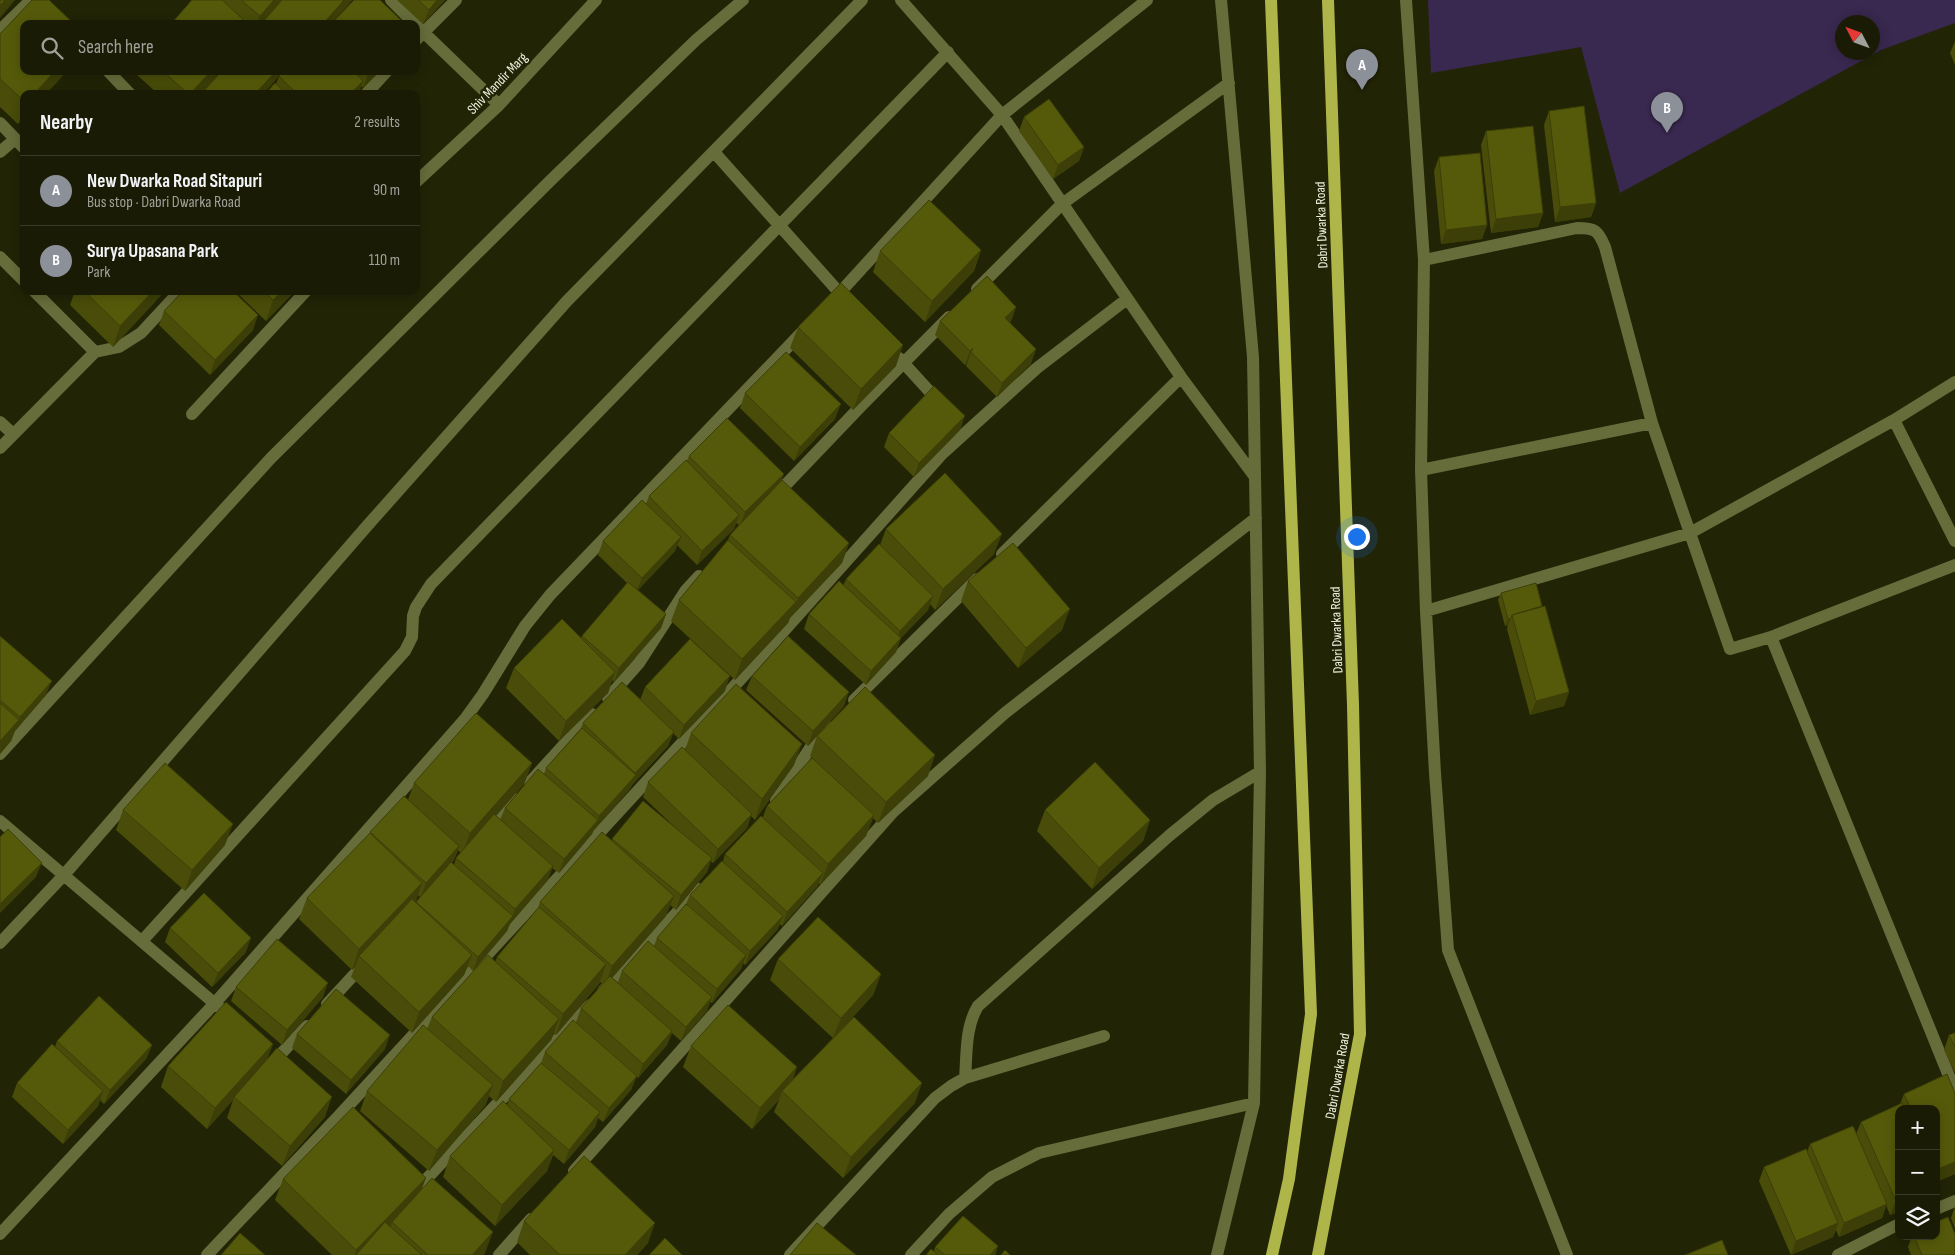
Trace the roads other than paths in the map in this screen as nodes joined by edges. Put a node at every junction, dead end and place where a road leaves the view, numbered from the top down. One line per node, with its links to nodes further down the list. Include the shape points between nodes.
1 (31, 0): 15 (street)
2 (391, 0): 13 (street)
3 (456, 0): 14 (street)
4 (596, 0): 23 (street, Shiv Mandir Marg)
5 (743, 0): 65 (street, via 696,40 565,167 271,458)
6 (862, 0): 28 (street)
7 (901, 0): 17 (street)
8 (1221, 0): 20 (street)
9 (1271, 0): 94 (main road, via 1310,1014 1289,1179)
10 (1328, 0): 95 (main road, Dabri Dwarka Road, via 1353,705 1360,1034)
11 (1406, 0): 33 (street)
12 (1144, 1): 24 (street)
13 (409, 20)
14 (420, 28)
15 (0, 30)
16 (420, 32): 23 (street)
17 (948, 52): 24 (street); 31 (street)
18 (112, 75): 21 (street)
19 (383, 75): 22 (street)
20 (1229, 83): 30 (street); 56 (street, via 1253,357)
21 (126, 90)
22 (370, 90)
23 (499, 105): 29 (street, Shiv Mandir Marg)
24 (1002, 115): 30 (street); 35 (street)
25 (0, 123): 26 (street)
26 (19, 143): 27 (street)
27 (0, 152)
28 (714, 152): 31 (street); 70 (street, via 567,301)
29 (420, 178)
30 (1062, 204): 39 (street); 45 (street)
31 (781, 225): 35 (street); 72 (street, via 431,584 416,607 412,637 405,651)
32 (0, 257): 34 (street)
33 (1424, 260): 52 (street, via 1577,228 1592,228 1600,234 1605,247); 55 (street)
34 (20, 277)
35 (839, 293): 40 (street); 41 (street)
36 (38, 295): 44 (street)
37 (176, 295): 44 (street, via 141,333 119,346)
38 (302, 295): 49 (street)
39 (1127, 298): 46 (street); 89 (street, via 964,428 750,669 336,1119)
40 (826, 307)
41 (852, 307)
42 (812, 321): 75 (street, via 550,595 524,626 465,720)
43 (890, 349): 45 (street)
44 (95, 352): 53 (street)
45 (903, 363): 48 (street); 57 (street)
46 (1181, 377): 56 (street); 67 (street, via 818,736)
47 (1955, 382): 50 (street)
48 (948, 411)
49 (192, 414)
50 (1894, 420): 59 (street); 60 (street)
51 (0, 422): 53 (street)
52 (1652, 423): 55 (street); 59 (street)
53 (13, 434): 54 (street)
54 (0, 448)
55 (1422, 470): 63 (street)
56 (1255, 478): 58 (street)
57 (766, 505)
58 (1256, 518): 66 (street); 82 (street, via 1005,713 893,812)
59 (1690, 533): 63 (street); 64 (street, via 1730,649)
60 (1955, 541)
61 (1955, 565): 64 (street)
62 (706, 569): 69 (street, via 686,590 639,663)
63 (1426, 611): 96 (street, via 1448,950)
64 (1771, 637): 80 (street)
65 (0, 754)
66 (1260, 772): 79 (street, via 1213,800 1170,834 978,1006 968,1034); 81 (street)
67 (771, 808)
68 (0, 821): 70 (street)
69 (479, 838)
70 (64, 875): 72 (street); 73 (street)
71 (705, 883): 83 (street)
72 (142, 941): 75 (street)
73 (0, 943)
74 (372, 955): 78 (street)
75 (215, 1003): 76 (street); 88 (street)
76 (229, 1015)
77 (1104, 1036): 79 (street)
78 (278, 1057)
79 (965, 1078): 91 (street, via 935,1098)
80 (1955, 1091)
81 (1254, 1103): 92 (street, via 1039,1153 992,1177 949,1214); 93 (street)
82 (565, 1181)
83 (418, 1188)
84 (1955, 1201): 85 (street)
85 (1940, 1207)
86 (539, 1211): 90 (street)
87 (1895, 1226): 97 (street)
88 (0, 1234)
89 (206, 1255)
90 (499, 1255)
91 (790, 1255)
92 (911, 1255)
93 (1217, 1255)
94 (1272, 1255)
95 (1318, 1255)
96 (1567, 1255)
97 (1838, 1255)

